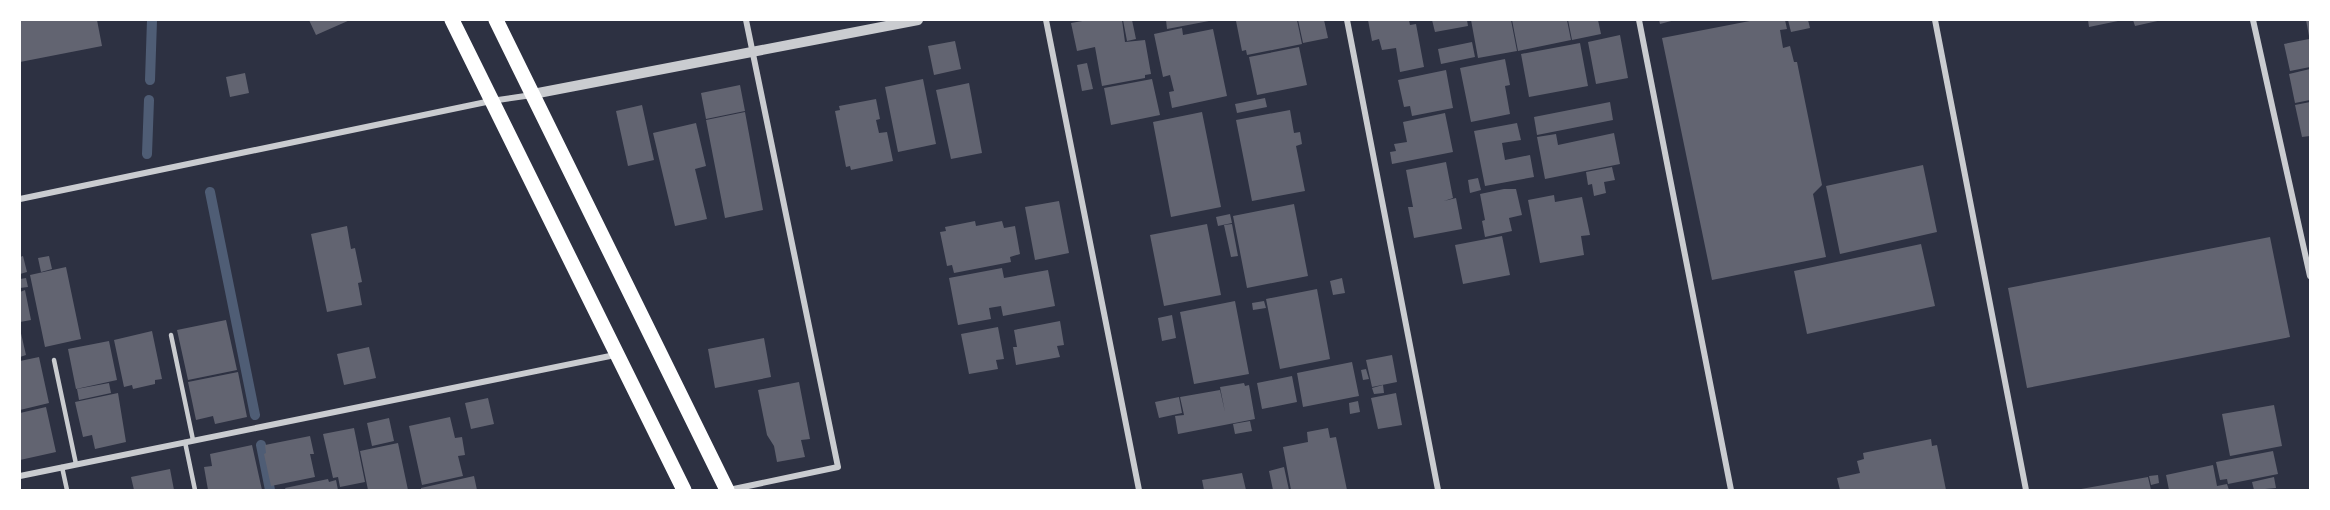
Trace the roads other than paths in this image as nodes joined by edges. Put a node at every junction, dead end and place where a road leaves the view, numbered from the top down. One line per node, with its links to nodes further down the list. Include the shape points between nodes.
1 (452, 20): 12 (main road)
2 (496, 20): 11 (main road)
3 (746, 20): 10 (street)
4 (918, 20): 10 (street)
5 (1046, 20): 27 (street)
6 (1347, 20): 28 (street)
7 (1640, 20): 29 (street)
8 (1935, 20): 30 (street)
9 (2253, 20): 14 (street)
10 (752, 53): 11 (street); 26 (street, via 838,467)
11 (533, 94): 12 (street); 26 (main road)
12 (491, 101): 13 (street); 16 (main road)
13 (20, 199)
14 (2310, 276)
15 (171, 335): 18 (lane)
16 (615, 354): 18 (street); 25 (main road)
17 (54, 360): 20 (lane)
18 (193, 440): 19 (street)
19 (185, 442): 20 (street); 24 (lane)
20 (76, 464): 21 (street)
21 (62, 467): 22 (street); 23 (lane)
22 (20, 476)
23 (67, 490)
24 (195, 490)
25 (684, 490)
26 (728, 490)
27 (1139, 490)
28 (1438, 490)
29 (1731, 490)
30 (2026, 490)

